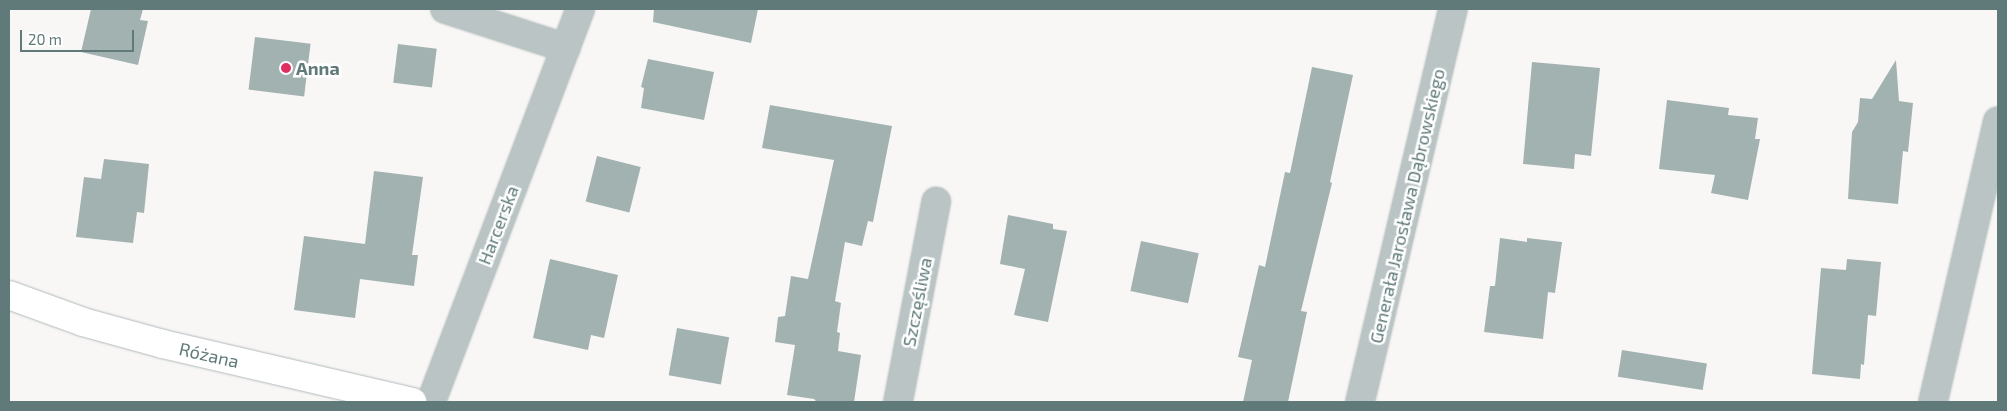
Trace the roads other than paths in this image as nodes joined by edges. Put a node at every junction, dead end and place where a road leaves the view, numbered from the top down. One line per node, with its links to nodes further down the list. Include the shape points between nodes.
1 (445, 9): 4 (street)
2 (580, 9): 4 (street, Harcerska)
3 (1453, 9): 11 (street, Generała Jarosława Dąbrowskiego)
4 (566, 48): 9 (street, Harcerska)
5 (1998, 121): 12 (street)
6 (936, 202): 10 (street, Szczęśliwa)
7 (9, 295): 8 (street, Różana, via 83,322 164,344)
8 (412, 402)
9 (431, 402)
10 (898, 402)
11 (1360, 402)
12 (1933, 402)

